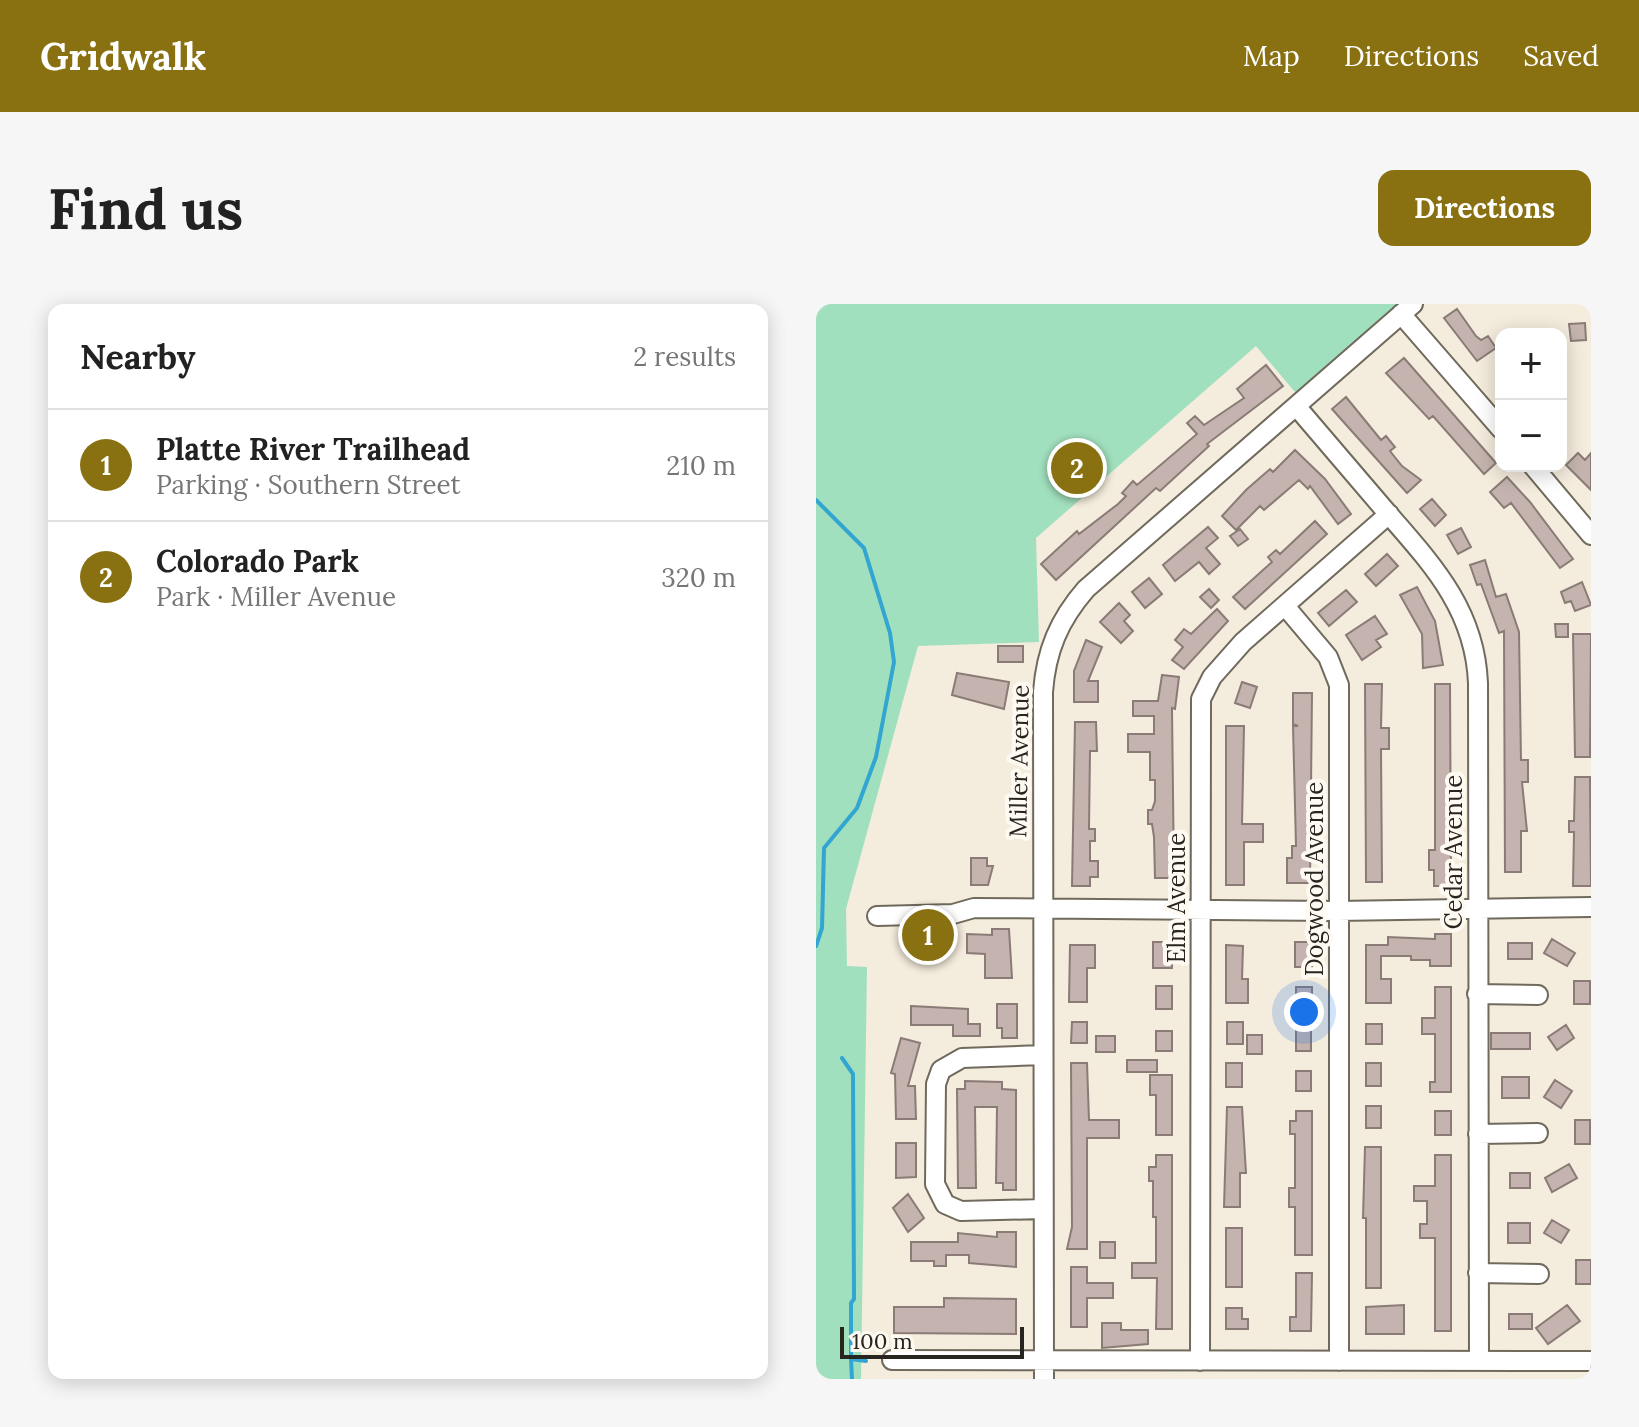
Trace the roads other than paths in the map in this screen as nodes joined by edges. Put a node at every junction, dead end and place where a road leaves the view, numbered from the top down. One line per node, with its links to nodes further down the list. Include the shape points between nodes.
1 (1407, 309): 2 (street, Miller Avenue); 3 (street)
2 (1296, 406): 5 (street, Cedar Avenue); 10 (street, Miller Avenue, via 1086,589 1062,619 1049,653 1043,692)
3 (1495, 421)
4 (1538, 472): 6 (street)
5 (1389, 514): 7 (street, Elm Avenue); 11 (street, Cedar Avenue, via 1448,584 1473,643 1478,683)
6 (1591, 535)
7 (1285, 606): 9 (street, Elm Avenue, via 1223,662 1201,699); 12 (street, Dogwood Avenue, via 1328,657 1339,685)
8 (1591, 907): 11 (street)
9 (1200, 908): 10 (street); 12 (street); 24 (street, Elm Avenue)
10 (1041, 909): 13 (street); 16 (street, Miller Avenue)
11 (1477, 909): 12 (street); 14 (street, Cedar Avenue)
12 (1337, 911): 25 (street, Dogwood Avenue)
13 (877, 916)
14 (1477, 994): 15 (street); 18 (street, Cedar Avenue)
15 (1538, 995)
16 (1042, 1055): 19 (street, Miller Avenue); 19 (street, via 962,1058 941,1070 936,1084 935,1184 945,1204 961,1211)
17 (1538, 1133): 18 (street)
18 (1478, 1134): 20 (street, Cedar Avenue)
19 (1043, 1209): 22 (street, Miller Avenue)
20 (1478, 1273): 21 (street); 26 (street, Cedar Avenue)
21 (1539, 1274)
22 (1043, 1359): 23 (street); 24 (street); 28 (street, Miller Avenue)
23 (892, 1360)
24 (1200, 1361): 25 (street)
25 (1339, 1361): 26 (street)
26 (1479, 1361): 27 (street)
27 (1591, 1361)
28 (1044, 1379)

